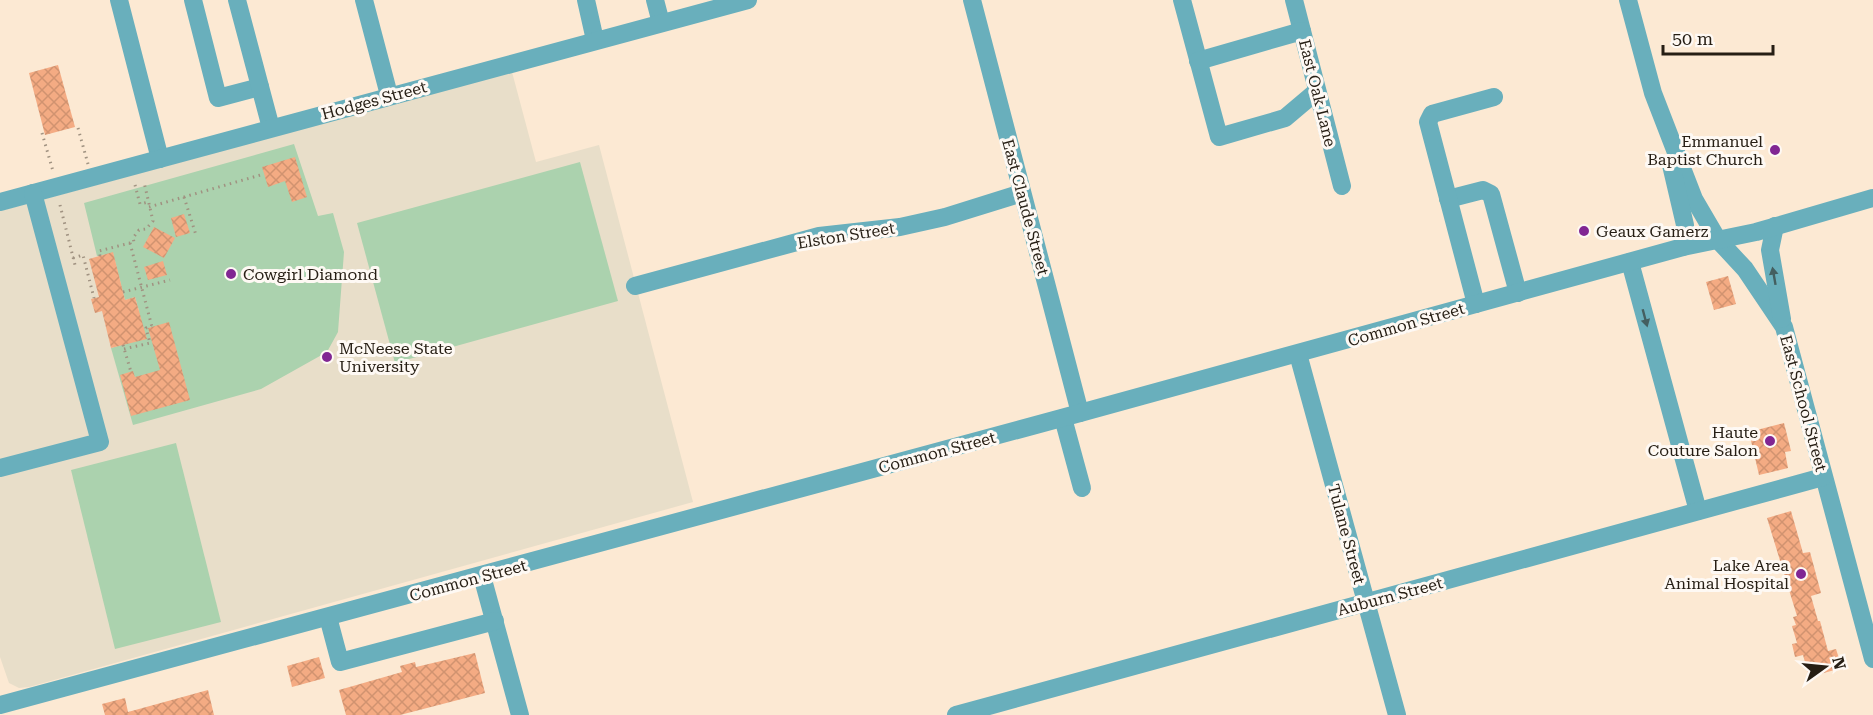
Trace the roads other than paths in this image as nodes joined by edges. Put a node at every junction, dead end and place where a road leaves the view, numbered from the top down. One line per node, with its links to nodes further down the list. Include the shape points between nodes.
1 (119, 0): 23 (street)
2 (193, 0): 17 (street, via 218,98)
3 (237, 0): 17 (street)
4 (364, 0): 20 (street)
5 (588, 0): 15 (street)
6 (655, 0): 13 (street)
7 (748, 0): 12 (street, Hodges Street)
8 (972, 0): 26 (street, East Claude Street)
9 (1182, 0): 16 (street)
10 (1294, 0): 14 (street, East Oak Lane)
11 (1628, 0): 19 (street, East School Street)
12 (719, 4): 13 (street, Hodges Street)
13 (661, 23): 15 (street, Hodges Street)
14 (1302, 31): 16 (street); 18 (street, East Oak Lane)
15 (595, 40): 20 (street, Hodges Street)
16 (1198, 61): 18 (street, via 1219,137 1285,118)
17 (260, 87): 22 (street)
18 (1317, 91): 24 (street, East Oak Lane)
19 (1653, 93): 31 (street, East School Street, via 1694,199); 32 (street, via 1685,225)
20 (388, 95): 22 (street, Hodges Street)
21 (1494, 97): 28 (street, via 1428,117)
22 (270, 128): 23 (street, Hodges Street)
23 (160, 159): 25 (street, Hodges Street)
24 (1342, 186)
25 (33, 193): 29 (street, Hodges Street); 40 (street, via 99,442)
26 (1022, 194): 34 (street, Elston Street, via 945,218 819,236); 39 (street, East Claude Street)
27 (1873, 198): 30 (street, Common Street)
28 (1448, 199): 35 (street, via 1483,190 1491,194); 36 (street)
29 (0, 202)
30 (1775, 226): 31 (street, Common Street); 37 (street, one-way to 30, via 1770,250)
31 (1718, 240): 32 (street, Common Street); 37 (street, East School Street, via 1745,269)
32 (1683, 247): 33 (street, Common Street)
33 (1630, 262): 35 (street, Common Street); 43 (street, one-way to 43)
34 (634, 286)
35 (1518, 293): 36 (street, Common Street)
36 (1476, 304): 38 (street, Common Street)
37 (1784, 327): 41 (street, East School Street)
38 (1298, 354): 39 (street, Common Street); 45 (street, Tulane Street)
39 (1072, 416): 42 (street, East Claude Street); 44 (street, Common Street)
40 (0, 468)
41 (1823, 477): 43 (street, Auburn Street); 48 (street, East School Street)
42 (1082, 488)
43 (1698, 511): 45 (street, Auburn Street)
44 (482, 576): 46 (street, Common Street); 47 (street)
45 (1366, 603): 51 (street, Auburn Street); 52 (street, Tulane Street)
46 (328, 617): 47 (street, via 340,662); 49 (street, Common Street)
47 (495, 621): 50 (street)
48 (1873, 659)
49 (0, 705)
50 (520, 715)
51 (956, 715)
52 (1396, 715)

